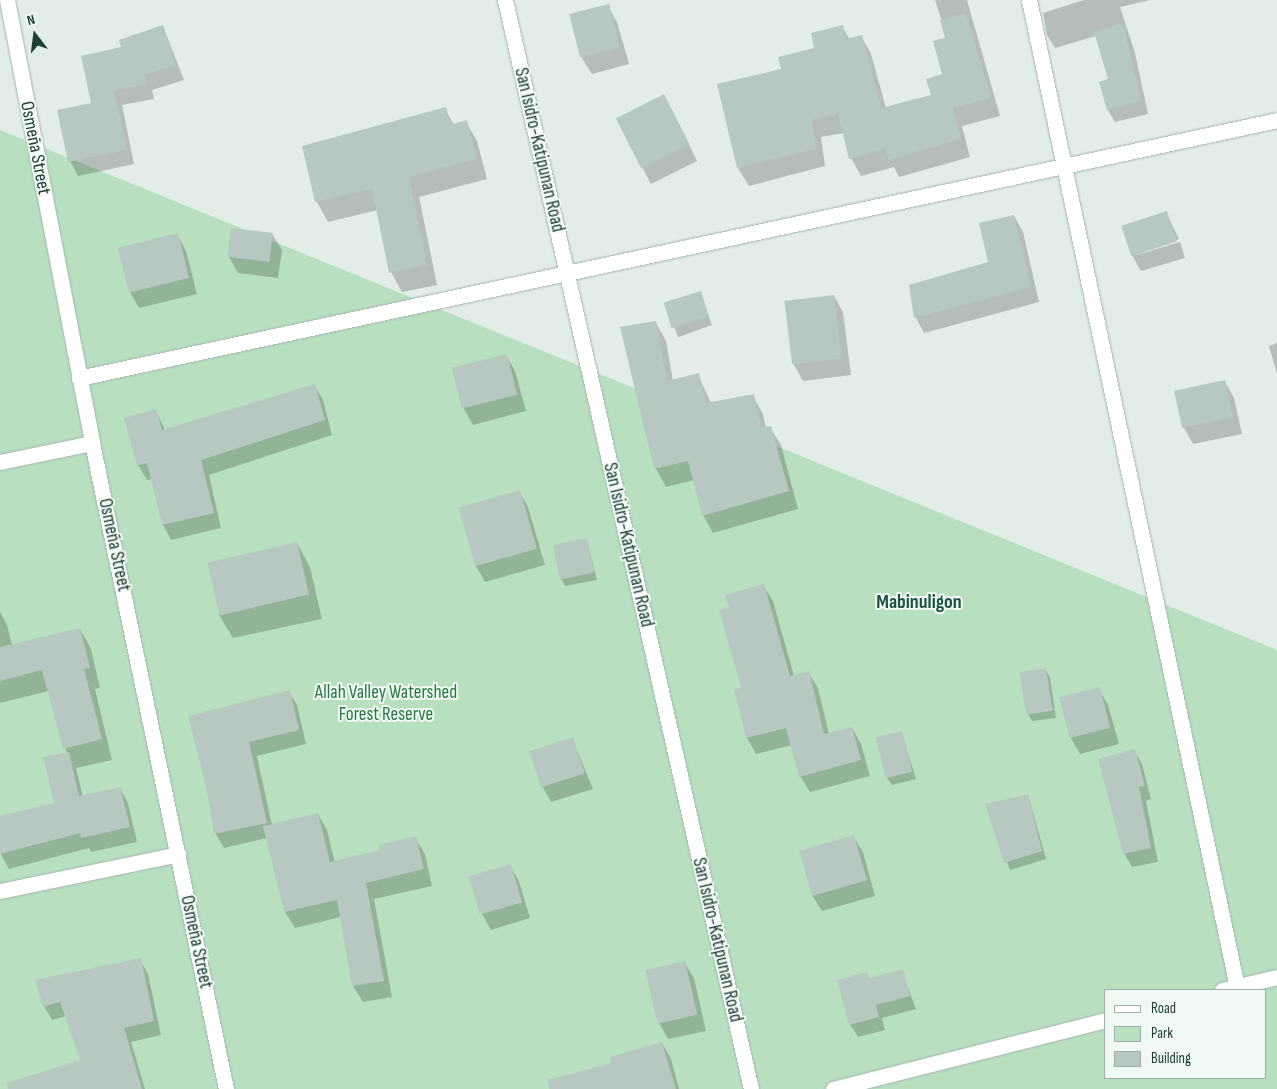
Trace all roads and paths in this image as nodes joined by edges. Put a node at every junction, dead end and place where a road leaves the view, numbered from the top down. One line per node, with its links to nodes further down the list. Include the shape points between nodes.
1 (7, 0): 7 (street, Osmeña Street)
2 (505, 0): 6 (street, San Isidro-Katipunan Road)
3 (1029, 0): 5 (street)
4 (1277, 120): 5 (street)
5 (1064, 166): 6 (street); 13 (street)
6 (566, 273): 7 (street); 16 (street, San Isidro-Katipunan Road)
7 (79, 378): 8 (street, Osmeña Street)
8 (92, 443): 9 (street); 10 (street, Osmeña Street)
9 (0, 462)
10 (178, 854): 11 (street); 15 (street, Osmeña Street)
11 (0, 891)
12 (1277, 977): 13 (street)
13 (1229, 988)
14 (1104, 1021): 17 (street)
15 (226, 1089)
16 (751, 1089)
17 (833, 1089)

